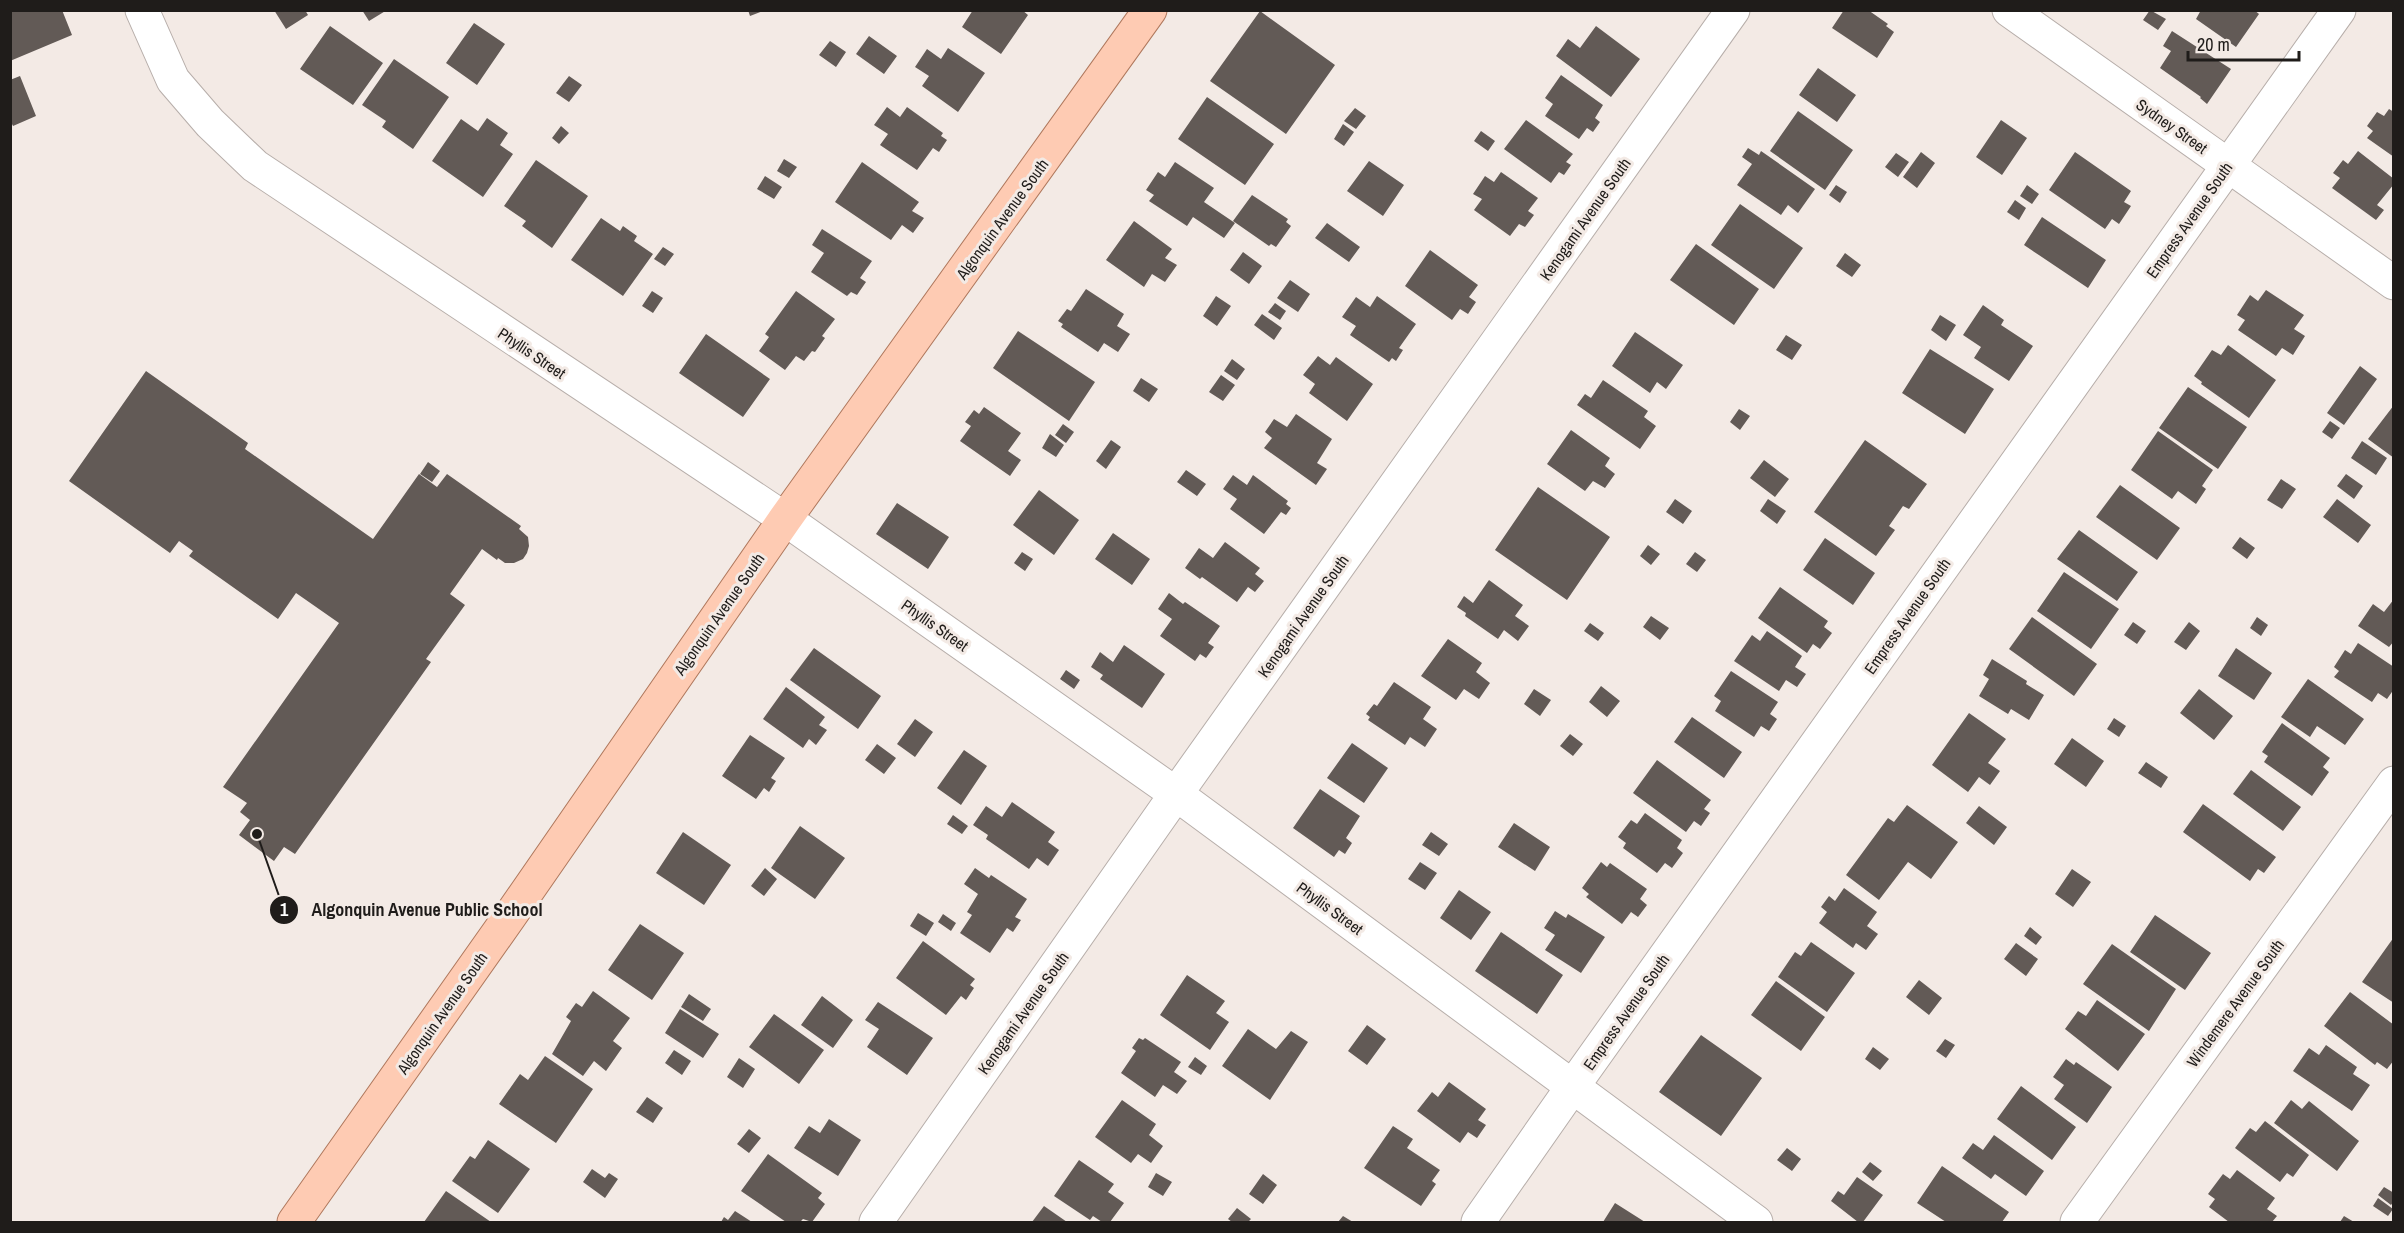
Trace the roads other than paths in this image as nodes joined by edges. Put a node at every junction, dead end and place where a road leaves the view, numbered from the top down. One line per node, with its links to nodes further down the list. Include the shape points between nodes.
1 (142, 10): 8 (street, Phyllis Street, via 173,80 255,166)
2 (1150, 10): 8 (main road, Algonquin Avenue South)
3 (1733, 10): 10 (street, Kenogami Avenue South)
4 (2009, 10): 6 (street, Sydney Street)
5 (2339, 10): 6 (street, Empress Avenue South)
6 (2228, 165): 7 (street, Sydney Street); 11 (street, Empress Avenue South)
7 (2394, 283)
8 (785, 519): 10 (street, Phyllis Street); 12 (main road, Algonquin Avenue South)
9 (2394, 783): 16 (street, Windemere Avenue South)
10 (1176, 794): 11 (street, Phyllis Street); 13 (street, Kenogami Avenue South)
11 (1573, 1086): 14 (street, Empress Avenue South); 15 (street, Phyllis Street)
12 (294, 1222)
13 (876, 1222)
14 (1478, 1222)
15 (1756, 1222)
16 (2077, 1222)

